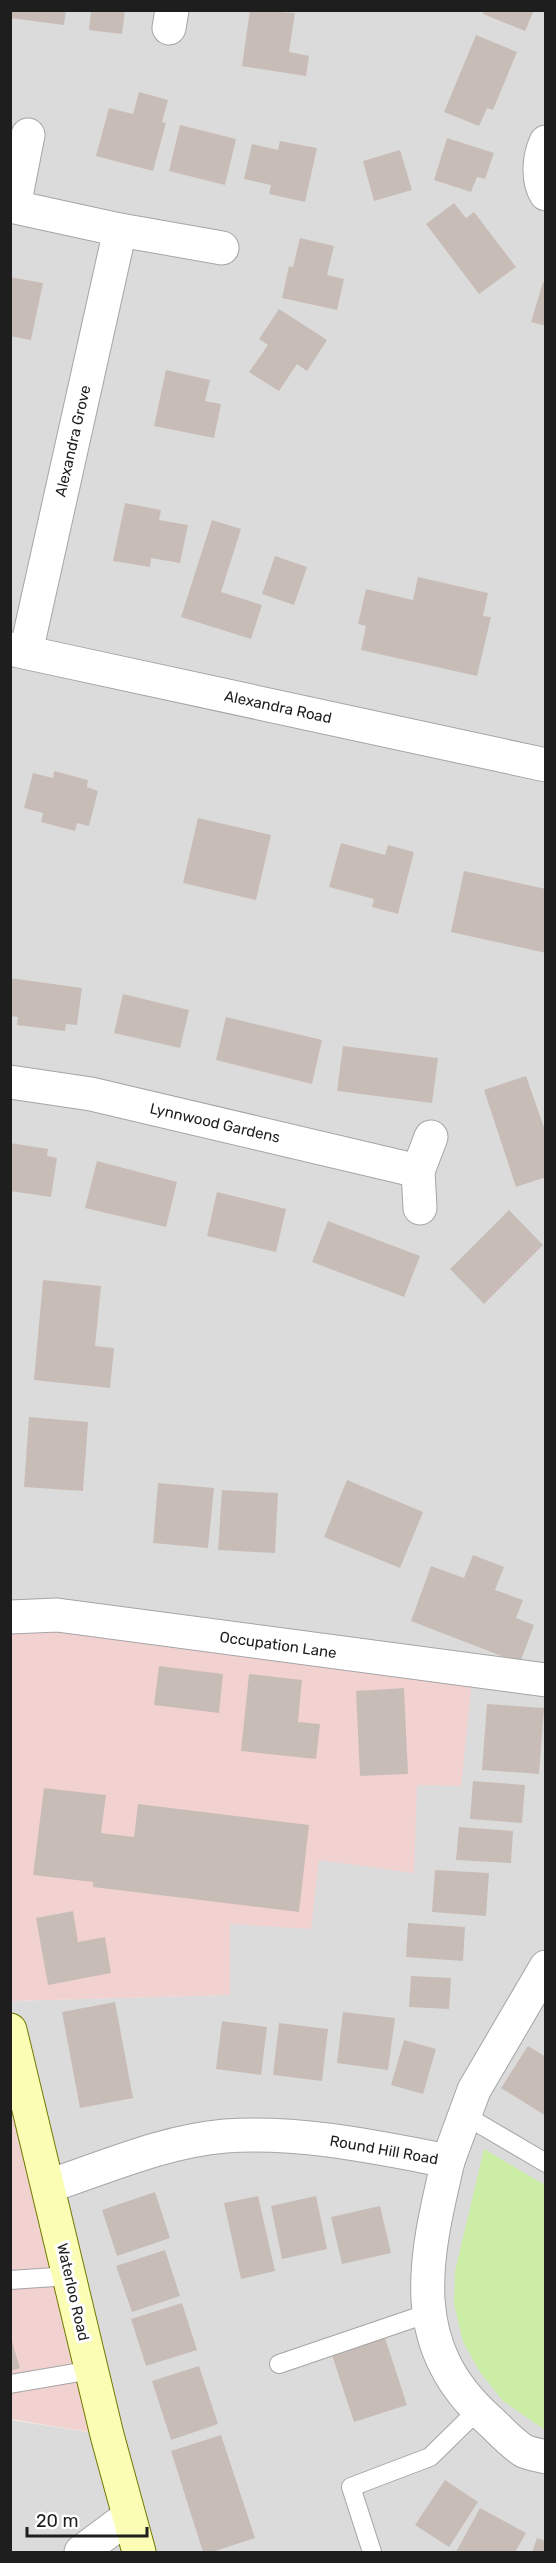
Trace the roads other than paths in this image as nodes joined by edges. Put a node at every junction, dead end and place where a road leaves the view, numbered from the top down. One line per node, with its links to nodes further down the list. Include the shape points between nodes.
1 (28, 135): 4 (street)
2 (546, 142): 3 (street, via 540,168)
3 (546, 194)
4 (12, 206): 5 (street)
5 (120, 230): 6 (street); 7 (street, Alexandra Grove)
6 (222, 248)
7 (18, 650): 8 (street, Alexandra Road)
8 (546, 765)
9 (10, 1082): 11 (street, Lynnwood Gardens, via 91,1094)
10 (431, 1137): 11 (street)
11 (418, 1171): 12 (street)
12 (420, 1208)
13 (10, 1617): 14 (street, Occupation Lane, via 57,1615)
14 (546, 1680)
15 (546, 1967): 17 (street, via 474,2090)
16 (10, 2030): 20 (main road, Waterloo Road)
17 (466, 2116): 18 (street); 19 (lane)
18 (448, 2161): 20 (street, Round Hill Road, via 294,2136 224,2136 165,2148); 23 (street, Round Hill Road, via 432,2230 426,2291)
19 (546, 2163)
20 (49, 2186): 21 (main road, Waterloo Road)
21 (70, 2276): 22 (lane); 25 (main road, Waterloo Road)
22 (10, 2280)
23 (429, 2313): 24 (lane); 27 (street, Round Hill Road, via 435,2343 467,2400)
24 (279, 2364)
25 (92, 2370): 26 (lane); 29 (main road, Waterloo Road)
26 (10, 2384)
27 (478, 2410): 28 (street, Round Hill Road, via 524,2451); 32 (lane, via 430,2457 351,2487)
28 (546, 2457)
29 (128, 2517): 30 (street); 31 (main road, Waterloo Road)
30 (81, 2553)
31 (139, 2553)
32 (372, 2553)

